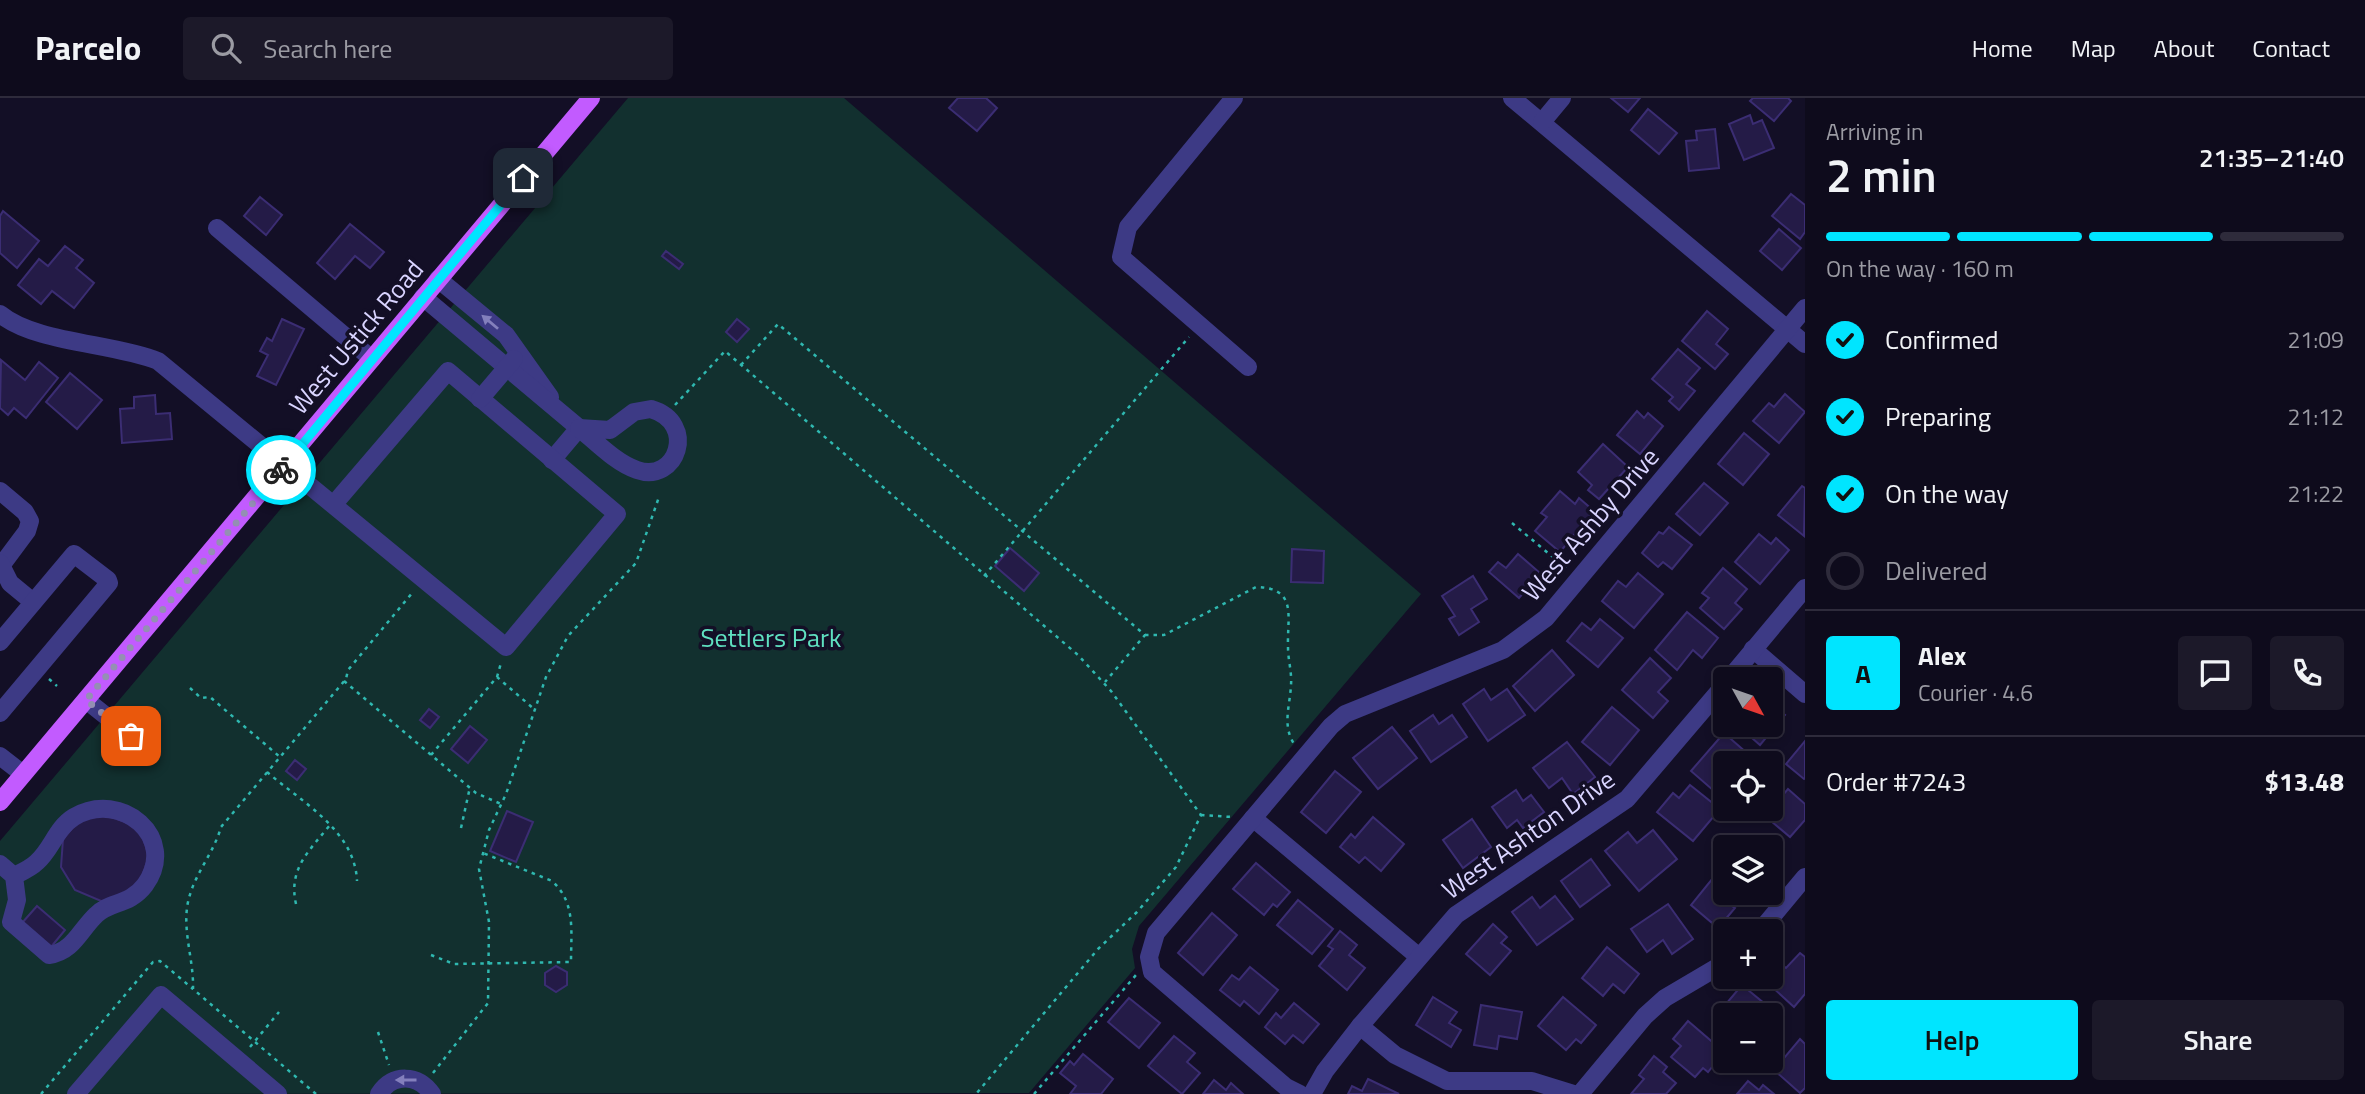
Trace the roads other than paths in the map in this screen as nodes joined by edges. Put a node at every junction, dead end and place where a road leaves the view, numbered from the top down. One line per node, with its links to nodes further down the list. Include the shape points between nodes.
1 (591, 98): 7 (main road, West Ustick Road)
2 (1234, 98): 15 (street, via 1128,227 1121,257)
3 (1512, 98): 5 (street)
4 (1562, 98): 5 (street)
5 (1536, 110): 11 (street)
6 (217, 228): 14 (street)
7 (438, 279): 8 (main road, West Ustick Road); 13 (street, one-way to 7, via 506,335)
8 (422, 297): 14 (main road, West Ustick Road); 16 (street)
9 (1805, 308): 11 (street, West Ashby Drive)
10 (0, 314): 21 (street, via 27,329 158,361)
11 (1788, 330): 12 (street); 38 (street, West Ashby Drive, via 1546,618 1503,650 1345,714)
12 (1805, 344)
13 (519, 352): 16 (street); 18 (street)
14 (372, 359): 21 (main road, West Ustick Road)
15 (1248, 367)
16 (506, 368): 17 (street); 18 (street)
17 (480, 399): 20 (street); 23 (street, via 448,371)
18 (562, 414): 19 (street)
19 (579, 428): 19 (street, via 610,430 651,409 667,416 677,431 677,449 668,464 652,472 634,469); 20 (street)
20 (552, 460): 23 (street, via 617,514 506,647)
21 (286, 464): 23 (street); 32 (main road, West Ustick Road)
22 (0, 491): 24 (street, via 30,520 27,531)
23 (334, 504)
24 (1, 564): 26 (street, via 10,583)
25 (1805, 588): 28 (street)
26 (33, 602): 27 (street); 33 (street, via 74,554 109,583)
27 (0, 642)
28 (1754, 649): 29 (street); 30 (street)
29 (1739, 667)
30 (1805, 694)
31 (1713, 698): 43 (street, West Ashton Drive, via 1627,799 1464,909)
32 (86, 700): 34 (street, via 131,736); 36 (main road, West Ustick Road)
33 (0, 713)
34 (148, 737)
35 (0, 756): 36 (street)
36 (23, 774): 37 (main road, West Ustick Road)
37 (0, 802)
38 (1245, 819): 43 (street); 50 (street, West Ashby Drive, via 1156,933 1145,964 1163,984)
39 (0, 864): 40 (street)
40 (14, 876): 40 (street, via 38,861 65,824 88,810 107,807 127,813 147,829 153,844 152,872 146,884 122,904 97,913 61,953 49,954 12,922 18,900)
41 (1805, 877): 42 (street)
42 (1770, 919)
43 (1419, 957): 45 (street, West Ashton Drive)
44 (1713, 970): 53 (street, via 1665,998 1645,1016)
45 (1360, 1026): 51 (street, West Ashton Drive); 52 (street, via 1395,1055 1447,1081 1532,1081)
46 (428, 1088): 49 (street, one-way to 49, via 410,1078 397,1079)
47 (76, 1094): 48 (street, via 161,995)
48 (278, 1094)
49 (379, 1094)
50 (1300, 1094)
51 (1311, 1094)
52 (1574, 1094)
53 (1580, 1094)

